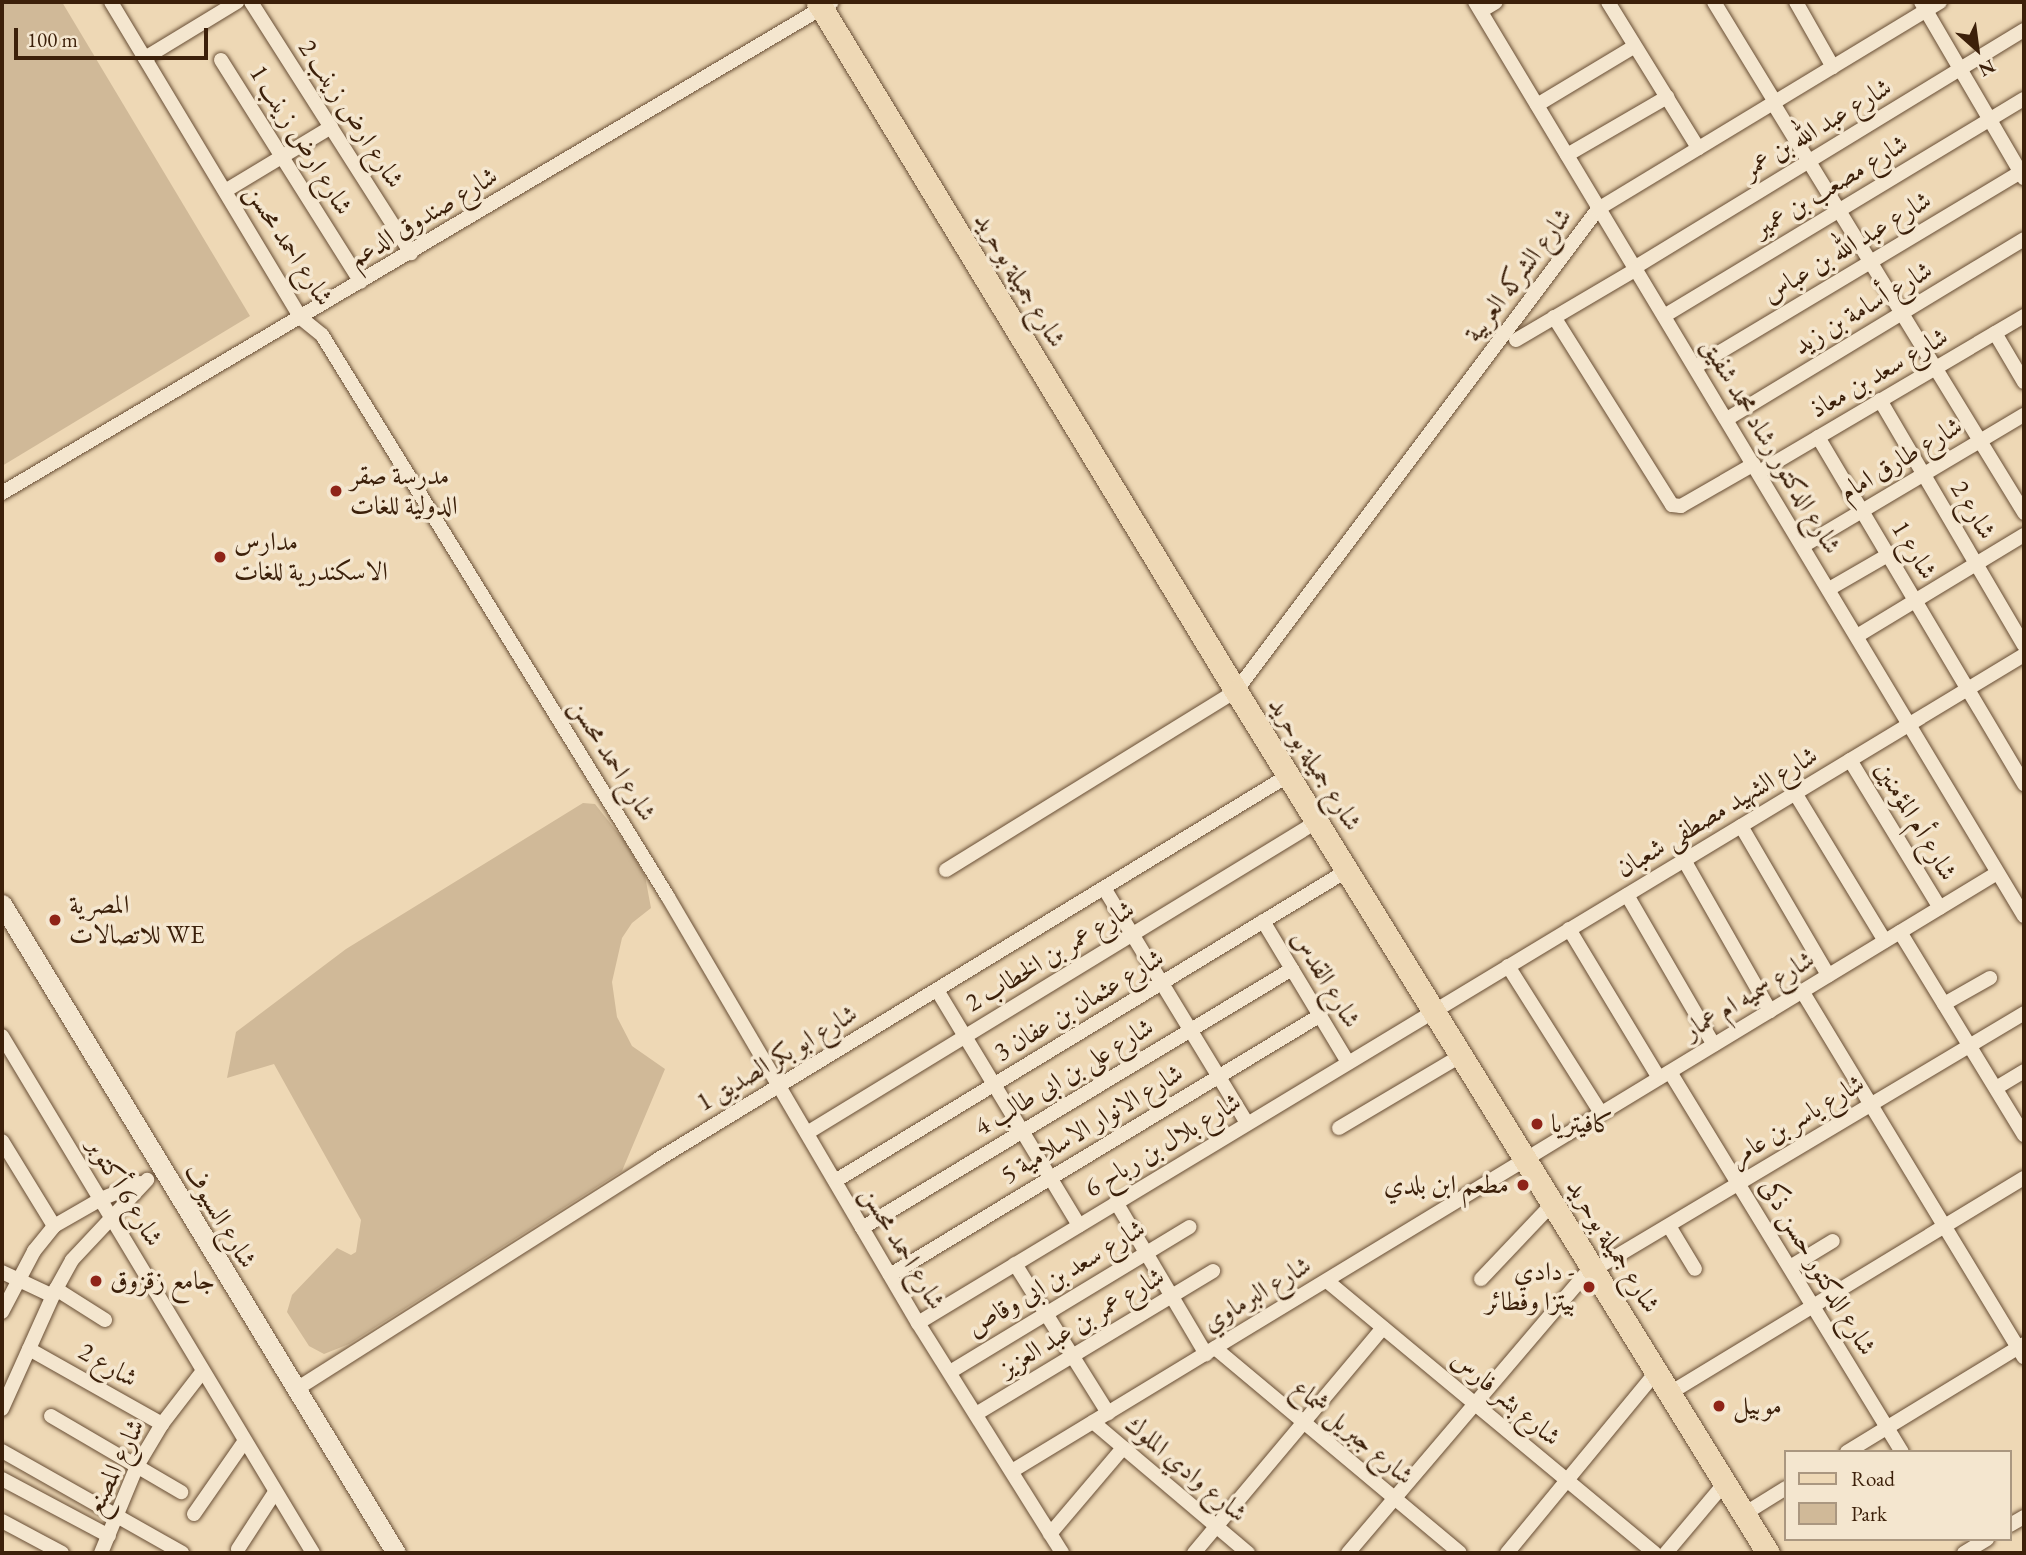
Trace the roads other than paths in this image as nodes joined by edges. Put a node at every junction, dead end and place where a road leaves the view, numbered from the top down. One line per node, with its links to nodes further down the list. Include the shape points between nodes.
1 (111, 2): 14 (street, شارع احمد محسن)
2 (237, 2): 14 (street)
3 (251, 2): 23 (street, شارع ارض زينب 2)
4 (1496, 2): 10 (street)
5 (1608, 2): 13 (street)
6 (1714, 2): 20 (street)
7 (1796, 2): 16 (street)
8 (1940, 2): 11 (street, شارع الشركه العربية)
9 (824, 4): 33 (street, شارع صندوق الدعم); 66 (main road, شارع جميلة بوحريد)
10 (1478, 6): 21 (street, شارع الدكتور رشاد محمد شفيق)
11 (1924, 6): 16 (street, شارع الشركه العربية); 17 (street)
12 (2024, 30): 17 (street, شارع عبد الله بن عمر)
13 (1636, 46): 18 (street); 21 (street)
14 (145, 58): 29 (street, شارع احمد محسن)
15 (221, 60): 26 (street, شارع ارض زينب 1)
16 (1833, 67): 20 (street, شارع الشركه العربية)
17 (1960, 69): 22 (street); 27 (street, شارع عبد الله بن عمر)
18 (1667, 97): 24 (street); 25 (street)
19 (2024, 99): 22 (street, شارع مصعب بن عمير)
20 (1774, 103): 24 (street, شارع الشركه العربية); 27 (street)
21 (1537, 105): 25 (street, شارع الدكتور رشاد محمد شفيق)
22 (1990, 120): 28 (street); 31 (street, شارع مصعب بن عمير)
23 (331, 127): 26 (street); 33 (street, شارع ارض زينب 2)
24 (1698, 148): 30 (street, شارع الشركه العربية)
25 (1567, 155): 30 (street, شارع الدكتور رشاد محمد شفيق)
26 (282, 157): 29 (street); 36 (street, شارع ارض زينب 1)
27 (1808, 162): 31 (street); 35 (street, شارع عبد الله بن عمر)
28 (2023, 173): 34 (street, شارع عبد الله بن عباس)
29 (225, 191): 41 (street, شارع احمد محسن)
30 (1598, 209): 35 (street, شارع الدكتور رشاد محمد شفيق); 66 (street, شارع الشركه العربية)
31 (1839, 211): 34 (street); 38 (street, شارع مصعب بن عمير)
32 (2024, 239): 37 (street, شارع أسامة بن زيد)
33 (411, 253): 36 (street, شارع صندوق الدعم)
34 (1870, 262): 37 (street); 44 (street, شارع عبد الله بن عباس)
35 (1635, 269): 38 (street, شارع الدكتور رشاد محمد شفيق); 40 (street, شارع عبد الله بن عمر)
36 (361, 282): 41 (street, شارع صندوق الدعم)
37 (1901, 313): 45 (street); 49 (street, شارع أسامة بن زيد)
38 (1664, 316): 44 (street, شارع الدكتور رشاد محمد شفيق)
39 (2024, 316): 42 (street, شارع سعد بن معاذ)
40 (1554, 317): 43 (street, شارع عبد الله بن عمر); 52 (street, شارع سعد بن معاذ, via 1672,505 1681,506)
41 (301, 318): 54 (street, شارع صندوق الدعم); 111 (street, شارع احمد محسن, via 322,335)
42 (1995, 333): 45 (street, شارع سعد بن معاذ); 46 (street)
43 (1516, 340)
44 (1695, 367): 49 (street, شارع الدكتور رشاد محمد شفيق)
45 (1935, 368): 47 (street, شارع سعد بن معاذ); 51 (street)
46 (2024, 382)
47 (1880, 400): 50 (street, شارع سعد بن معاذ); 53 (street, شارع 2)
48 (2024, 415): 51 (street, شارع طارق امام)
49 (1727, 419): 52 (street, شارع الدكتور رشاد محمد شفيق)
50 (1818, 437): 52 (street, شارع سعد بن معاذ); 55 (street, شارع 1)
51 (1980, 441): 53 (street, شارع طارق امام); 56 (street)
52 (1756, 468): 58 (street, شارع الدكتور رشاد محمد شفيق)
53 (1924, 475): 55 (street, شارع طارق امام); 60 (street, شارع 2)
54 (2, 493)
55 (1862, 511): 58 (street, شارع طارق امام); 59 (street, شارع 1)
56 (2024, 513)
57 (2024, 535): 60 (street)
58 (1803, 546): 61 (street, شارع الدكتور رشاد محمد شفيق)
59 (1888, 555): 61 (street); 62 (street, شارع 1)
60 (1976, 564): 62 (street); 64 (street, شارع 2)
61 (1829, 589): 63 (street, شارع الدكتور رشاد محمد شفيق)
62 (1916, 600): 63 (street); 65 (street, شارع 1)
63 (1857, 636): 67 (street, شارع الدكتور رشاد محمد شفيق)
64 (2023, 656): 65 (street, شارع الشهيد مصطفى شعبان)
65 (1969, 689): 67 (street, شارع الشهيد مصطفى شعبان); 70 (street)
66 (1236, 691): 69 (main road, شارع جميلة بوحريد); 75 (street)
67 (1909, 725): 68 (street, شارع الشهيد مصطفى شعبان); 77 (street, شارع الدكتور رشاد محمد شفيق)
68 (1850, 760): 71 (street, شارع الشهيد مصطفى شعبان); 81 (street, شارع أم المؤمنين)
69 (1289, 775): 72 (main road, شارع جميلة بوحريد); 78 (street, شارع ابو بكر الصديق 1)
70 (2024, 784)
71 (1795, 793): 73 (street, شارع الشهيد مصطفى شعبان); 87 (street)
72 (1318, 821): 76 (main road, شارع جميلة بوحريد); 86 (street, شارع عمر بن الخطاب 2)
73 (1741, 826): 74 (street, شارع الشهيد مصطفى شعبان); 90 (street)
74 (1684, 860): 79 (street, شارع الشهيد مصطفى شعبان); 97 (street)
75 (946, 870)
76 (1348, 870): 83 (street, شارع عثمان بن عفان 3); 96 (main road, شارع جميلة بوحريد)
77 (1997, 873): 81 (street, شارع سميه ام عمار); 82 (street, شارع الدكتور رشاد محمد شفيق)
78 (1104, 888): 86 (street); 93 (street, شارع ابو بكر الصديق 1)
79 (1627, 895): 84 (street, شارع الشهيد مصطفى شعبان); 103 (street)
80 (2, 904): 122 (main road, شارع السيوف)
81 (1940, 908): 85 (street, شارع سميه ام عمار)
82 (2024, 916)
83 (1263, 922): 89 (street, شارع القدس); 92 (street, شارع عثمان بن عفان 3)
84 (1569, 929): 88 (street, شارع الشهيد مصطفى شعبان); 108 (street, شارع الدكتور حسن ذكى)
85 (1900, 932): 87 (street, شارع سميه ام عمار); 95 (street)
86 (1132, 934): 92 (street); 102 (street, شارع عمر بن الخطاب 2)
87 (1885, 941): 90 (street, شارع سميه ام عمار)
88 (1508, 966): 96 (street, شارع الشهيد مصطفى شعبان); 114 (street)
89 (1292, 969): 99 (street, شارع القدس); 100 (street, شارع على بن ابى طالب 4)
90 (1828, 975): 94 (street, شارع سميه ام عمار)
91 (1990, 978): 95 (street)
92 (1162, 983): 100 (street); 110 (street, شارع عثمان بن عفان 3)
93 (937, 990): 102 (street); 111 (street, شارع ابو بكر الصديق 1)
94 (1802, 991): 97 (street, شارع سميه ام عمار); 113 (street)
95 (1944, 1004): 104 (street)
96 (1435, 1010): 105 (main road, شارع جميلة بوحريد); 106 (street, شارع بلال بن رباح 6)
97 (1770, 1011): 103 (street, شارع سميه ام عمار)
98 (2024, 1013): 104 (street, شارع ياسر بن عامر)
99 (1320, 1016): 106 (street, شارع القدس); 109 (street, شارع الانوار الاسلامية 5)
100 (1191, 1030): 109 (street); 117 (street, شارع على بن ابى طالب 4)
101 (2, 1036): 127 (street, شارع 6 أكتوبر)
102 (965, 1036): 110 (street); 118 (street, شارع عمر بن الخطاب 2)
103 (1714, 1045): 108 (street, شارع سميه ام عمار)
104 (1970, 1046): 112 (street); 113 (street, شارع ياسر بن عامر)
105 (1462, 1055): 116 (street); 121 (main road, شارع جميلة بوحريد)
106 (1346, 1062): 115 (street, شارع بلال بن رباح 6)
107 (2024, 1071): 112 (street)
108 (1664, 1075): 114 (street, شارع سميه ام عمار); 126 (street, شارع الدكتور حسن ذكى)
109 (1219, 1077): 115 (street); 123 (street, شارع الانوار الاسلامية 5)
110 (994, 1084): 117 (street); 125 (street, شارع عثمان بن عفان 3)
111 (779, 1086): 118 (street, شارع احمد محسن); 164 (street, شارع ابو بكر الصديق 1)
112 (1996, 1088): 119 (street)
113 (1871, 1104): 126 (street, شارع ياسر بن عامر); 134 (street)
114 (1601, 1114): 121 (street, شارع سميه ام عمار)
115 (1247, 1122): 128 (street, شارع بلال بن رباح 6)
116 (1339, 1128)
117 (1022, 1131): 123 (street); 136 (street, شارع على بن ابى طالب 4)
118 (807, 1133): 125 (street, شارع احمد محسن)
119 (2024, 1135)
120 (2, 1141): 132 (street)
121 (1527, 1159): 129 (main road, شارع جميلة بوحريد); 148 (street, شارع البرماوي)
122 (155, 1177): 127 (street); 130 (street); 164 (main road, شارع السيوف)
123 (1051, 1178): 131 (street); 145 (street, شارع الانوار الاسلامية 5)
124 (2024, 1178): 134 (street)
125 (835, 1181): 136 (street, شارع احمد محسن)
126 (1739, 1183): 133 (street, شارع ياسر بن عامر); 141 (street, شارع الدكتور حسن ذكى)
127 (101, 1199): 130 (street, شارع 6 أكتوبر); 132 (street)
128 (1116, 1202): 131 (street, شارع بلال بن رباح 6); 138 (street, شارع جبريل شماع)
129 (1554, 1202): 140 (main road, شارع جميلة بوحريد); 146 (street)
130 (111, 1216): 149 (street, via 82,1246); 162 (street, شارع 6 أكتوبر)
131 (1079, 1225): 139 (street, شارع بلال بن رباح 6)
132 (54, 1226): 147 (street)
133 (1669, 1226): 140 (street, شارع ياسر بن عامر); 142 (street)
134 (1945, 1226): 151 (street); 158 (street)
135 (1189, 1227): 138 (street, شارع سعد بن ابى وقاص)
136 (862, 1228): 145 (street, شارع احمد محسن)
137 (1833, 1241): 141 (street)
138 (1146, 1253): 150 (street, شارع جبريل شماع); 153 (street, شارع سعد بن ابى وقاص)
139 (1015, 1264): 153 (street, شارع وادي الملوك); 155 (street, شارع بلال بن رباح 6)
140 (1594, 1267): 161 (main road, شارع جميلة بوحريد); 166 (street, شارع ياسر بن عامر)
141 (1790, 1267): 151 (street, شارع الدكتور حسن ذكى)
142 (1695, 1269)
143 (1213, 1271): 150 (street, شارع عمر بن عبد العزيز)
144 (2, 1272): 147 (street)
145 (890, 1275): 155 (street, شارع احمد محسن)
146 (1481, 1279)
147 (19, 1280): 149 (street); 152 (street)
148 (1327, 1281): 156 (street, شارع بشر فارس); 159 (street, شارع البرماوي)
149 (54, 1292): 154 (street); 157 (street)
150 (1171, 1296): 159 (street, شارع جبريل شماع); 160 (street, شارع عمر بن عبد العزيز)
151 (1814, 1306): 165 (street); 174 (street, شارع الدكتور حسن ذكى)
152 (2, 1312)
153 (1046, 1313): 160 (street, شارع وادي الملوك); 163 (street, شارع سعد بن ابى وقاص)
154 (105, 1320)
155 (918, 1323): 163 (street, شارع احمد محسن)
156 (1383, 1328): 166 (street, شارع بشر فارس); 172 (street)
157 (29, 1349): 167 (street); 173 (street, شارع 2)
158 (2022, 1349): 174 (street)
159 (1210, 1351): 168 (street, شارع البرماوي); 172 (street, شارع جبريل شماع)
160 (1072, 1356): 168 (street, شارع وادي الملوك); 169 (street, شارع عمر بن عبد العزيز)
161 (1657, 1371): 165 (main road, شارع جميلة بوحريد); 183 (street)
162 (202, 1372): 173 (street, شارع المصنع); 175 (street, شارع 6 أكتوبر)
163 (950, 1372): 169 (street, شارع احمد محسن)
164 (295, 1390): 202 (main road, شارع السيوف)
165 (1670, 1393): 184 (main road, شارع جميلة بوحريد)
166 (1475, 1404): 183 (street, شارع بشر فارس); 188 (street, شارع ياسر بن عامر)
167 (2, 1409)
168 (1108, 1413): 171 (street, شارع البرماوي)
169 (976, 1414): 181 (street, شارع احمد محسن)
170 (51, 1416): 180 (street)
171 (1093, 1422): 176 (street, شارع وادي الملوك); 181 (street, شارع البرماوي)
172 (1304, 1423): 188 (street, شارع جبريل شماع); 193 (street)
173 (162, 1424): 180 (street, شارع المصنع)
174 (1887, 1427): 177 (street); 178 (street, شارع الدكتور حسن ذكى)
175 (244, 1441): 187 (street, شارع 6 أكتوبر); 189 (street)
176 (1123, 1448): 193 (street, شارع وادي الملوك); 194 (street)
177 (1850, 1450)
178 (1901, 1450)
179 (2, 1451): 191 (street)
180 (137, 1466): 186 (street); 191 (street, شارع المصنع)
181 (1012, 1471): 194 (street, شارع احمد محسن)
182 (2, 1479): 195 (street)
183 (1567, 1480): 208 (street); 209 (street, شارع بشر فارس)
184 (1725, 1483): 190 (main road, شارع جميلة بوحريد); 210 (street)
185 (1784, 1489): 190 (street)
186 (181, 1492)
187 (275, 1492): 197 (street); 201 (street, شارع 6 أكتوبر)
188 (1394, 1498): 206 (street, شارع ياسر بن عامر); 207 (street, شارع جبريل شماع)
189 (194, 1514)
190 (1744, 1514): 211 (main road, شارع جميلة بوحريد)
191 (117, 1517): 195 (street, شارع المصنع); 200 (street)
192 (2, 1521): 198 (street)
193 (1217, 1527): 204 (street); 205 (street, شارع وادي الملوك)
194 (1050, 1534): 203 (street, شارع احمد محسن)
195 (108, 1536): 199 (street, شارع المصنع)
196 (1984, 1541): 212 (street)
197 (238, 1549)
198 (62, 1553)
199 (101, 1553)
200 (182, 1553)
201 (311, 1553)
202 (396, 1553)
203 (1062, 1553)
204 (1194, 1553)
205 (1248, 1553)
206 (1348, 1553)
207 (1460, 1553)
208 (1507, 1553)
209 (1655, 1553)
210 (1666, 1553)
211 (1768, 1553)
212 (1964, 1553)

